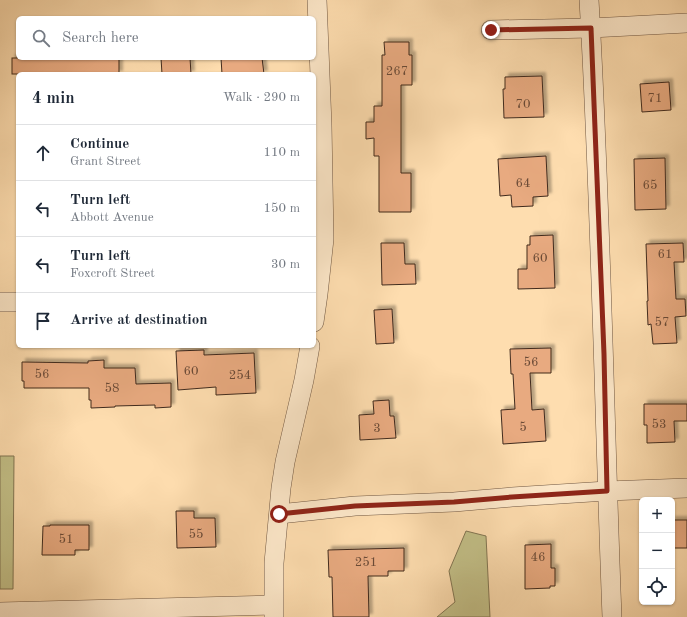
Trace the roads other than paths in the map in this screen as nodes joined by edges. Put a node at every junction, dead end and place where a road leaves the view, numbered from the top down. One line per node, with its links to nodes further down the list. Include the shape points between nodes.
1 (317, 0): 6 (street, via 324,239)
2 (590, 0): 4 (street)
3 (687, 23): 4 (street)
4 (591, 28): 5 (street); 11 (street)
5 (491, 30)
6 (316, 294)
7 (0, 302): 8 (street)
8 (16, 302)
9 (310, 348): 12 (street, via 285,462)
10 (687, 488): 11 (street)
11 (607, 491): 12 (street, via 355,506); 15 (street)
12 (279, 514): 13 (street, via 274,563)
13 (274, 611): 14 (street)
14 (0, 612)
15 (612, 617)

